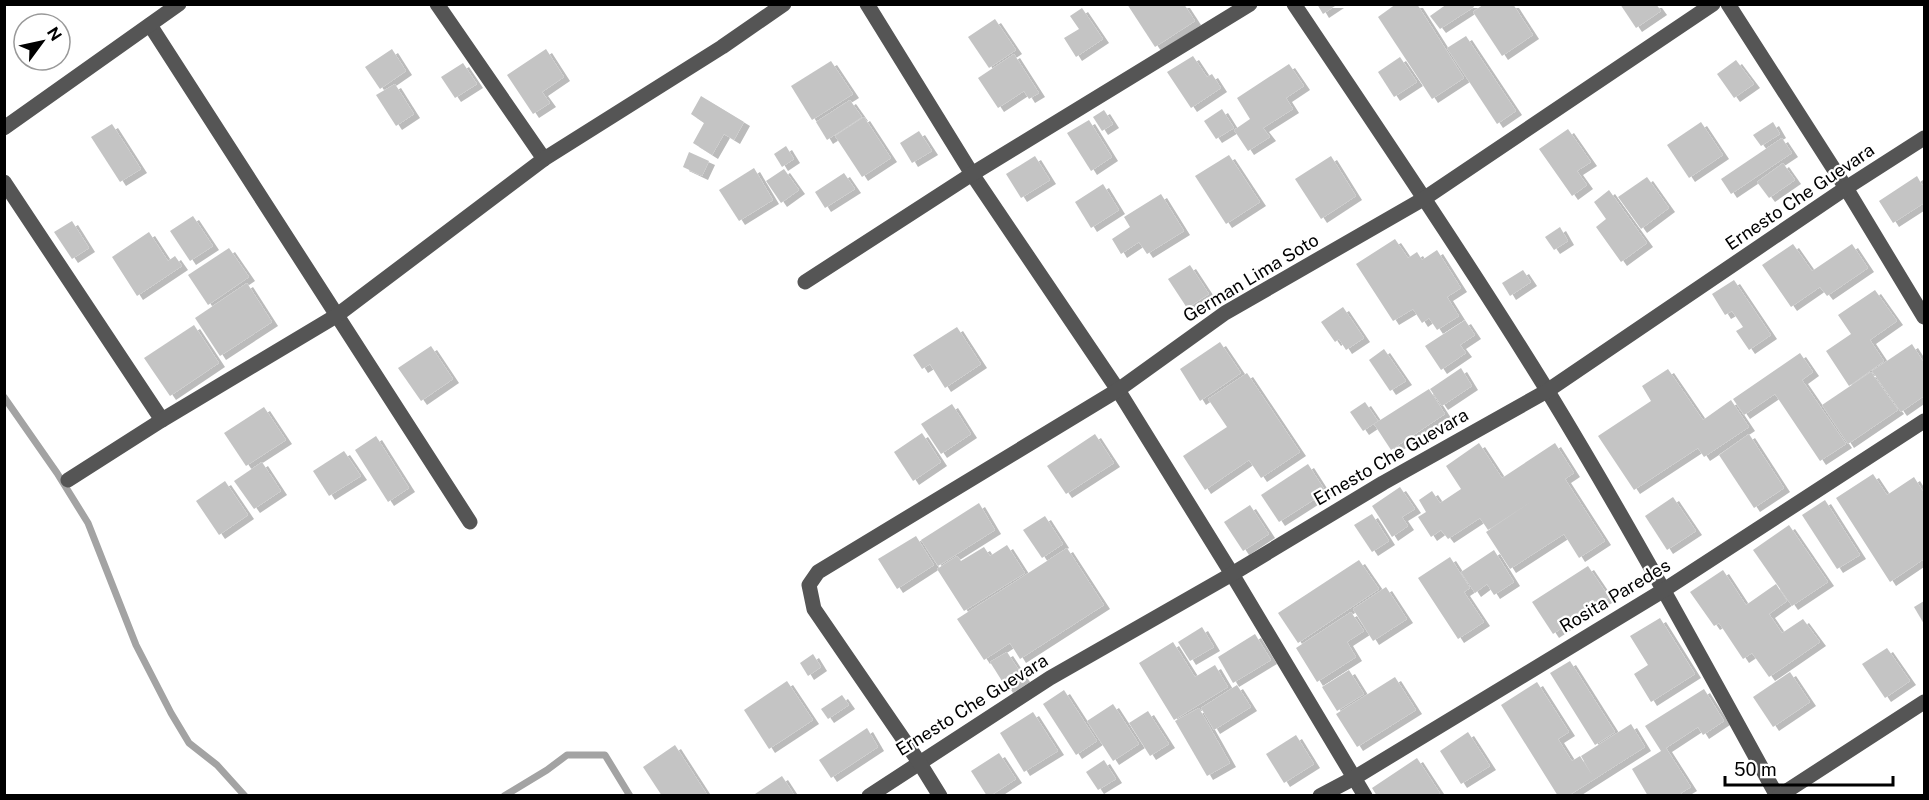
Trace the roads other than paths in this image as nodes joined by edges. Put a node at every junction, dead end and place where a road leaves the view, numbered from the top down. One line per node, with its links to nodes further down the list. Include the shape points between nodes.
1 (178, 4): 9 (street)
2 (436, 4): 12 (street)
3 (784, 4): 12 (street)
4 (867, 4): 13 (street)
5 (1251, 4): 13 (street)
6 (1294, 4): 16 (street)
7 (1713, 4): 16 (street, German Lima Soto)
8 (1728, 4): 15 (street)
9 (150, 26): 10 (street); 18 (street)
10 (4, 128)
11 (1924, 138): 15 (street, Ernesto Che Guevara)
12 (544, 159): 18 (street)
13 (972, 174): 17 (street); 20 (street)
14 (4, 182): 22 (street)
15 (1846, 188): 19 (street); 21 (street, Ernesto Che Guevara)
16 (1425, 198): 20 (street, German Lima Soto, via 1225,313); 21 (street)
17 (805, 282)
18 (336, 316): 22 (street); 25 (street)
19 (1924, 317)
20 (1118, 390): 26 (street); 29 (street, German Lima Soto, via 819,572 809,585 814,609)
21 (1547, 391): 26 (street, Ernesto Che Guevara); 27 (street)
22 (162, 420): 24 (street)
23 (1924, 421): 27 (street, Rosita Paredes)
24 (69, 480)
25 (470, 522)
26 (1232, 574): 29 (street, Ernesto Che Guevara, via 1050,678); 30 (street)
27 (1664, 590): 30 (street, Rosita Paredes); 35 (street)
28 (1924, 702): 35 (street)
29 (919, 762): 31 (street, Ernesto Che Guevara); 32 (street)
30 (1354, 778): 33 (street, Rosita Paredes); 34 (street)
31 (869, 795)
32 (940, 795)
33 (1320, 795)
34 (1365, 795)
35 (1778, 795)

